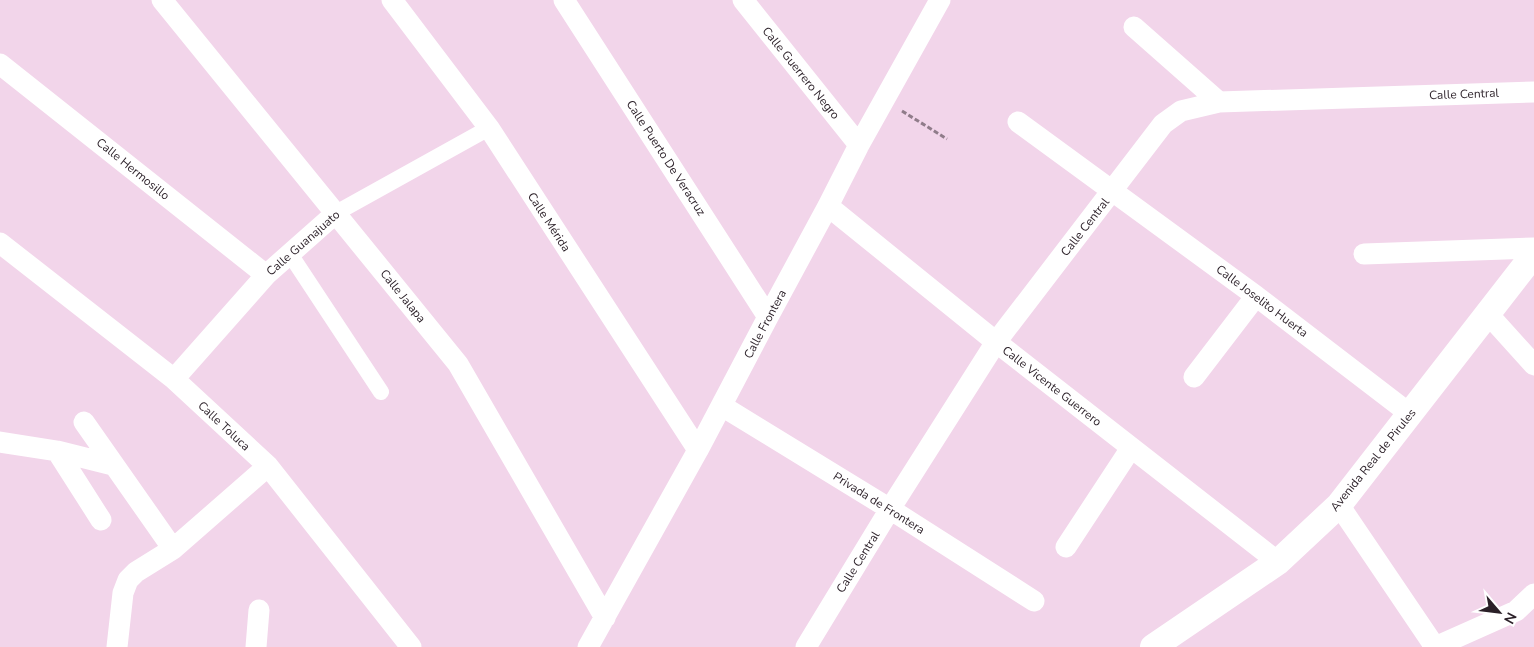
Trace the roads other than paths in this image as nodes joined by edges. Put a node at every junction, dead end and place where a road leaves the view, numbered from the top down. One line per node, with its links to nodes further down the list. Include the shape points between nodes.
1 (162, 0): 15 (street, Calle Jalapa)
2 (392, 0): 11 (street, Calle Mérida)
3 (564, 0): 24 (street, Calle Puerto De Veracruz)
4 (743, 0): 12 (street, Calle Guerrero Negro)
5 (940, 0): 12 (street, Calle Frontera)
6 (1134, 27): 9 (street)
7 (3, 73): 21 (street, Calle Hermosillo)
8 (1534, 92): 9 (street, Calle Central)
9 (1219, 102): 13 (street, Calle Central, via 1181,111 1163,124)
10 (1018, 122): 13 (street, Calle Joselito Huerta)
11 (489, 128): 15 (street, Calle Guanajuato); 35 (street, Calle Mérida)
12 (859, 145): 14 (street, Calle Frontera)
13 (1113, 191): 22 (street, Calle Joselito Huerta); 25 (street, Calle Central)
14 (828, 206): 24 (street, Calle Frontera); 25 (street, Calle Vicente Guerrero)
15 (336, 213): 18 (street, Calle Guanajuato); 48 (street, Calle Jalapa, via 458,364)
16 (0, 243): 28 (street, Calle Toluca)
17 (1534, 248): 19 (street)
18 (290, 254): 21 (street, Calle Guanajuato); 29 (street)
19 (1364, 254)
20 (1534, 254): 23 (street, Avenida Real de Pirules)
21 (266, 275): 28 (street, Calle Guanajuato)
22 (1256, 296): 27 (street); 31 (street, Calle Joselito Huerta)
23 (1488, 314): 26 (street); 31 (street, Avenida Real de Pirules)
24 (768, 317): 30 (street, Calle Frontera)
25 (996, 342): 34 (street, Calle Vicente Guerrero); 40 (street, Calle Central)
26 (1534, 365)
27 (1194, 377)
28 (174, 379): 38 (street, Calle Toluca)
29 (381, 392)
30 (722, 406): 35 (street, Calle Frontera); 40 (street, Privada de Frontera)
31 (1410, 414): 39 (street, Avenida Real de Pirules)
32 (84, 422): 37 (street)
33 (0, 442): 36 (street)
34 (1131, 448): 42 (street); 44 (street, Calle Vicente Guerrero)
35 (698, 450): 48 (street, Calle Frontera)
36 (57, 451): 37 (street); 41 (street)
37 (113, 465): 43 (street)
38 (268, 466): 43 (street); 51 (street, Calle Toluca)
39 (1339, 505): 44 (street, Avenida Real de Pirules); 55 (street)
40 (890, 509): 46 (street, Privada de Frontera); 53 (street, Calle Central)
41 (101, 520)
42 (1066, 547)
43 (173, 549): 49 (street, via 128,580 123,593)
44 (1278, 562): 54 (street, Avenida Real de Pirules)
45 (1534, 594): 55 (street, via 1516,611)
46 (1034, 601)
47 (259, 610): 50 (street)
48 (604, 618): 52 (street, Calle Frontera)
49 (117, 647)
50 (256, 647)
51 (411, 647)
52 (588, 647)
53 (806, 647)
54 (1153, 647)
55 (1435, 647): 56 (street)
56 (1451, 647)

